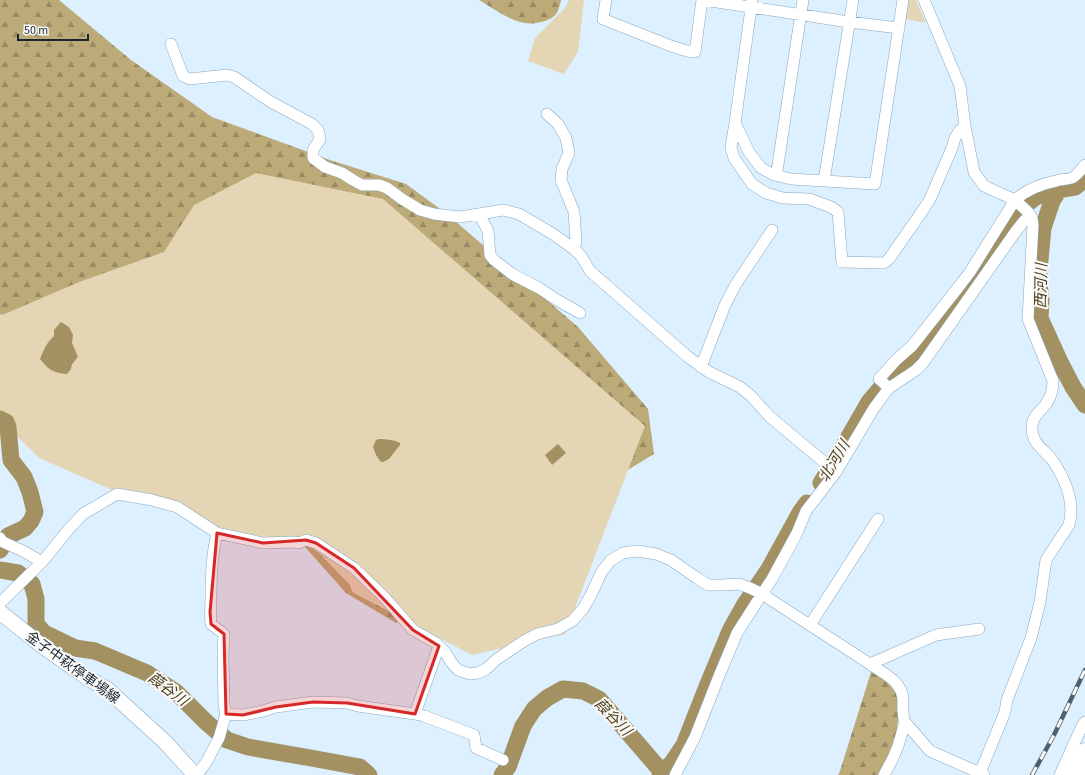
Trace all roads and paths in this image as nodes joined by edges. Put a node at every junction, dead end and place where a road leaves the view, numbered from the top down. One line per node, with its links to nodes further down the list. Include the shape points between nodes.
1 (606, 0): 2 (street, via 603,19 671,46 695,52)
2 (703, 0): 7 (street)
3 (803, 0): 8 (street)
4 (853, 0): 9 (street)
5 (904, 0): 10 (street)
6 (924, 0): 14 (street, via 960,86)
7 (752, 4): 8 (street); 13 (street)
8 (801, 15): 9 (street); 16 (street, via 777,171)
9 (849, 22): 10 (street); 17 (street)
10 (899, 28): 17 (street, via 875,184)
11 (171, 44): 19 (street, via 183,76 190,79 227,75 234,77 271,102 312,124 318,130 320,139 312,150 313,158 325,167 342,173 362,185 379,185 387,188 420,210 460,217)
12 (547, 114): 22 (street, via 558,124 566,138 569,153 561,180 574,212)
13 (735, 123): 14 (street, via 731,147 734,158 752,184 766,193 783,198 809,199 831,207 838,212 842,262 884,263 930,199 955,138); 16 (street, via 749,152 761,168)
14 (965, 126): 18 (street, via 974,172 984,186)
15 (1085, 165): 18 (street, via 1071,178 1034,186)
16 (774, 175): 17 (street, via 791,179)
17 (824, 180)
18 (1016, 202): 20 (street); 25 (street, via 957,290 912,346 879,379)
19 (479, 214): 22 (street, via 504,210 519,214); 23 (street, via 488,231 490,255 494,260 512,274)
20 (1030, 214): 25 (street, via 923,363 916,370); 44 (street, via 1033,225 1028,319 1053,381 1053,388 1035,417 1032,427 1038,445 1052,460 1065,481 1071,518 1046,560 1040,602 1031,638)
21 (772, 230): 24 (street, via 725,305)
22 (574, 250): 24 (street, via 590,271)
23 (580, 313)
24 (701, 367): 26 (street, via 751,396 770,417)
25 (885, 384): 26 (street, via 874,408)
26 (832, 469): 31 (street, via 806,511 772,579)
27 (878, 519): 34 (street)
28 (217, 533): 30 (street, via 177,507 117,494 83,514); 36 (street, via 263,543 299,543 306,540 316,543 354,568 413,630); 38 (street, via 211,576 210,612 211,624 224,634)
29 (4, 542): 30 (street)
30 (42, 562): 32 (street)
31 (757, 591): 34 (street); 36 (street, via 739,584 708,584 671,560 656,554 637,551 623,553 610,561 583,609 572,621 524,641 486,669 470,674 458,670); 46 (street, via 695,737)
32 (0, 603)
33 (0, 612): 45 (main road, 金子中萩停車場線, via 89,679 107,689 165,742)
34 (810, 625): 37 (street)
35 (979, 629): 37 (street, via 936,635)
36 (438, 646): 39 (street)
37 (870, 664): 40 (street, via 898,684 903,699)
38 (226, 714): 39 (street, via 244,715 313,702 347,703); 45 (street, via 219,738 208,761)
39 (415, 714): 43 (street, via 474,736 476,748)
40 (905, 722): 44 (street, via 930,751); 47 (street, via 898,746)
41 (1085, 722): 48 (street)
42 (1085, 753): 49 (highway)
43 (503, 760)
44 (982, 774)
45 (196, 775)
46 (675, 775)
47 (884, 775)
48 (1060, 775)
49 (1076, 775)

